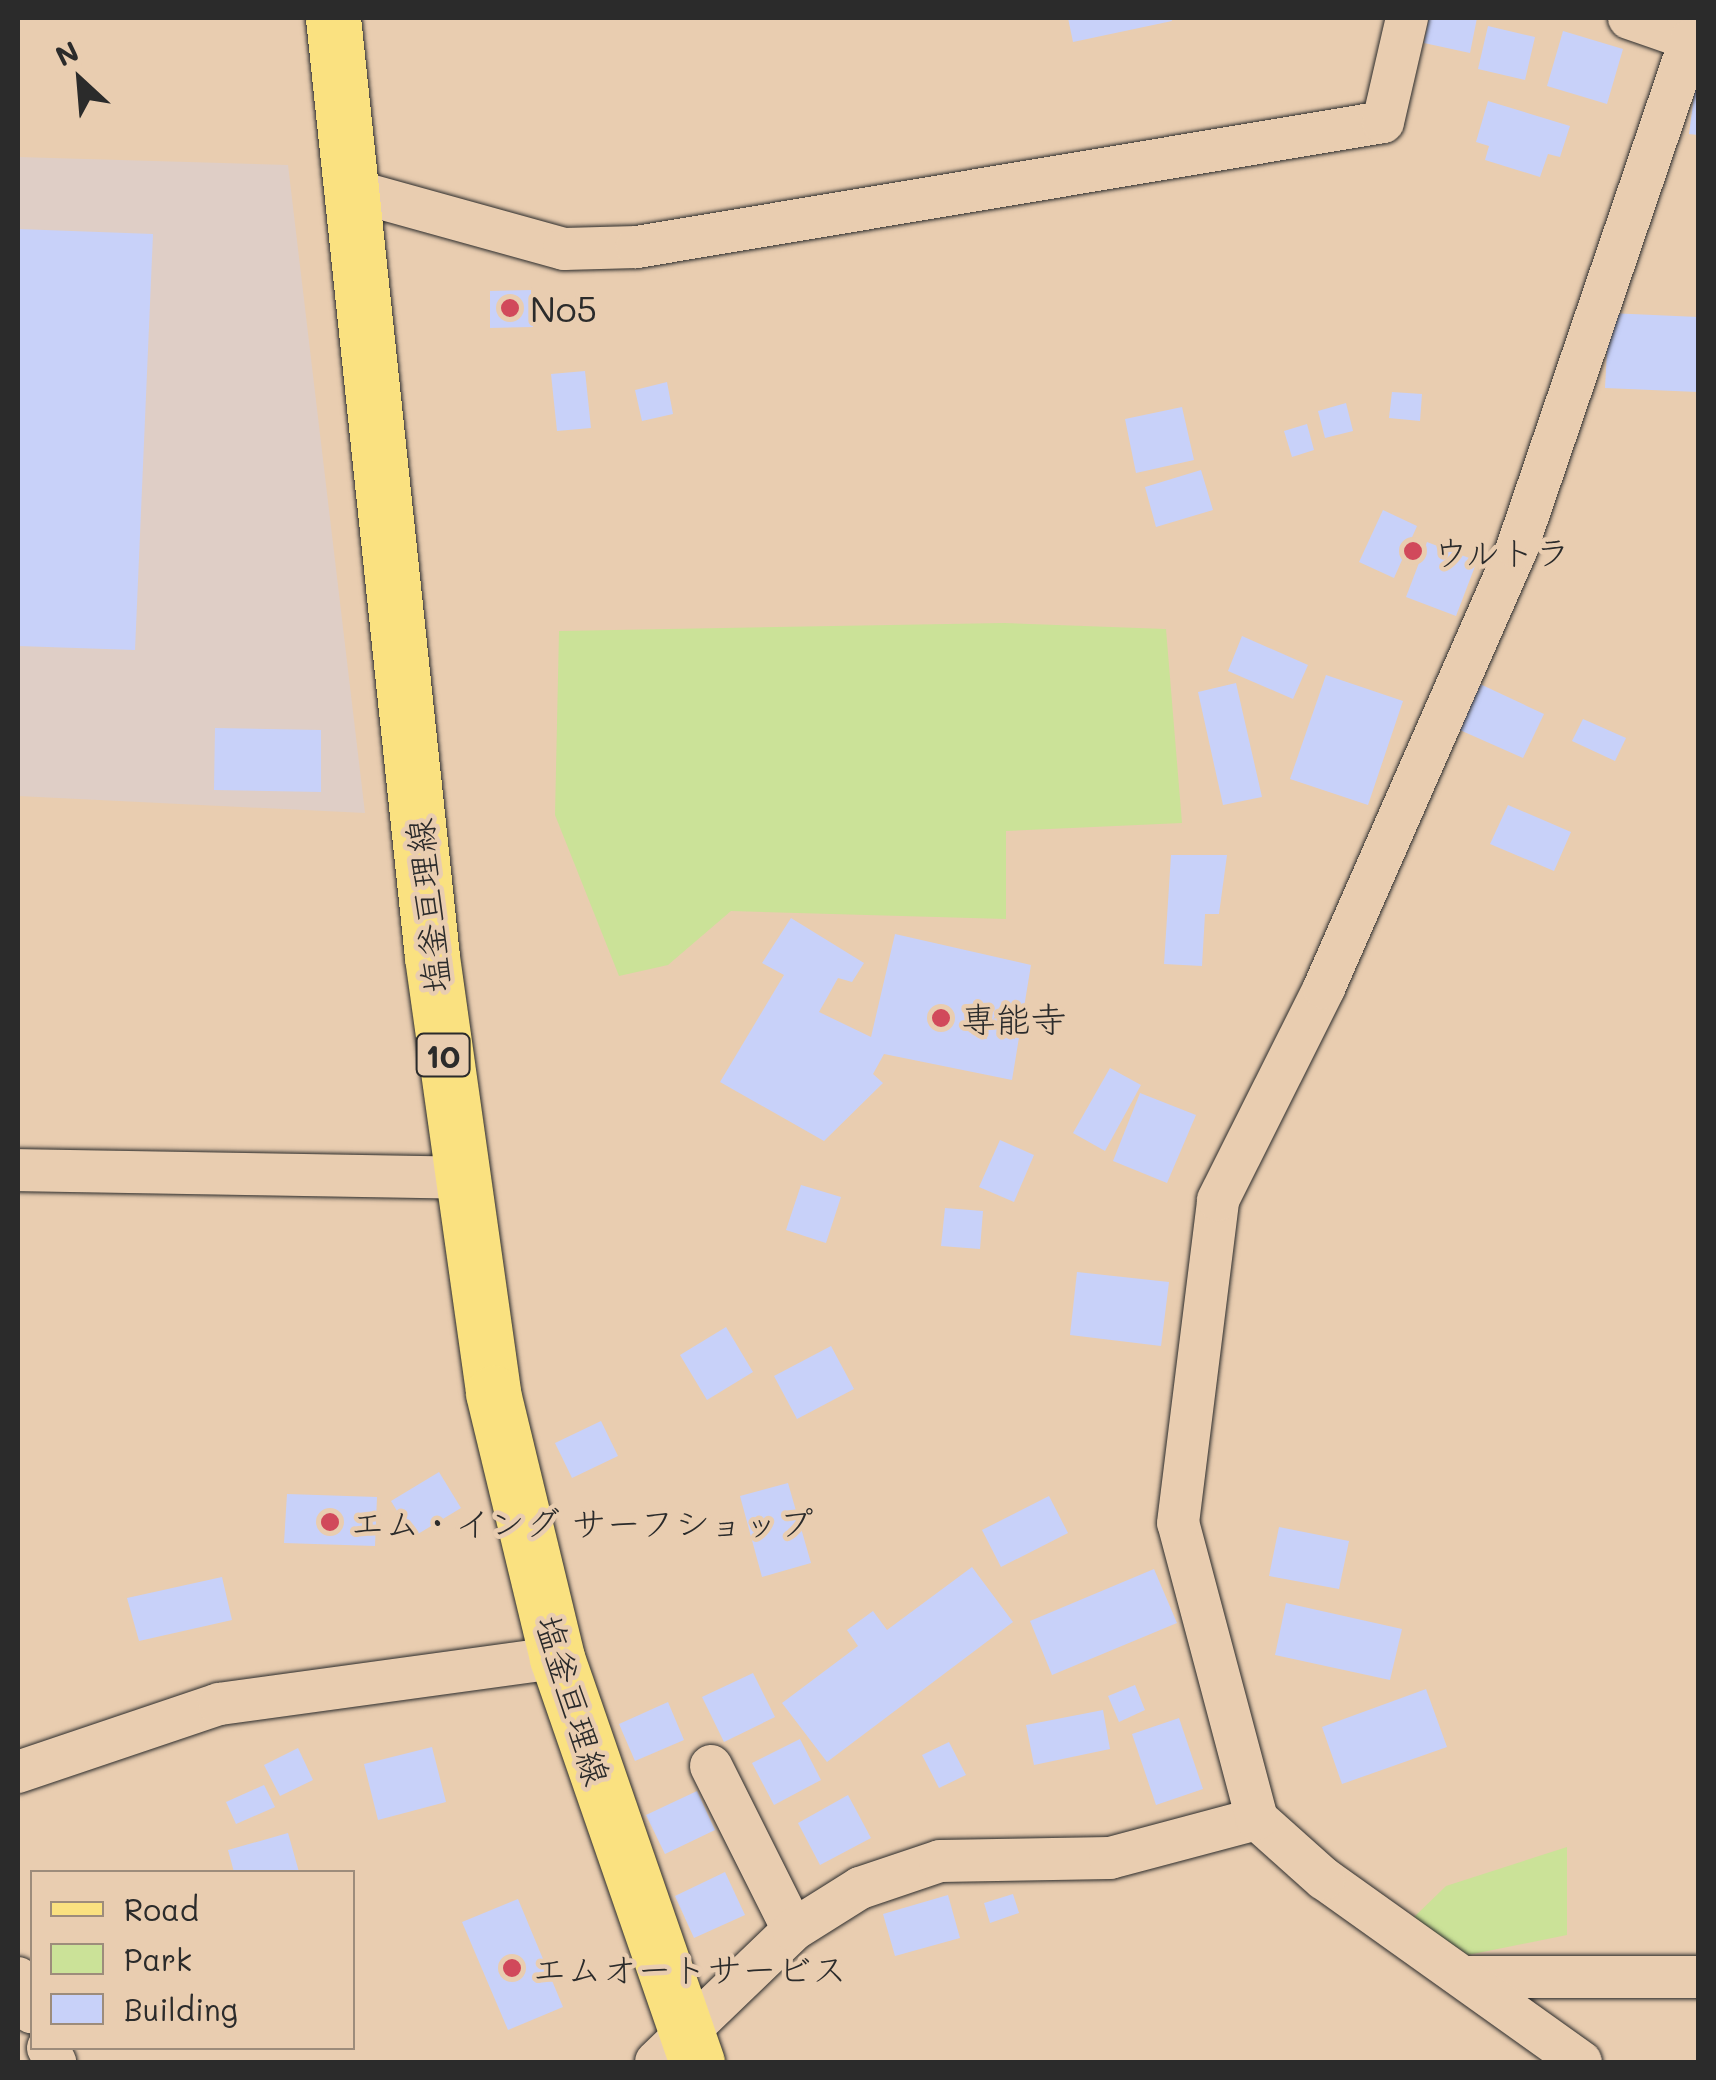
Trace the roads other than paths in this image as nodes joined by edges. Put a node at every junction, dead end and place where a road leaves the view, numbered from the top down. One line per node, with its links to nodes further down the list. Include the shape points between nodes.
1 (333, 18): 5 (main road, 塩釜亘理線 / 10)
2 (1407, 18): 5 (street, via 1383,122 638,248 564,249)
3 (1629, 18): 4 (street)
4 (1694, 41): 11 (street, via 1517,548 1324,988 1218,1200 1178,1523)
5 (351, 190): 7 (main road, 塩釜亘理線 / 10)
6 (18, 1170): 7 (street)
7 (458, 1178): 8 (main road, 塩釜亘理線 / 10, via 492,1393)
8 (557, 1658): 10 (street, via 219,1704); 17 (main road, 塩釜亘理線 / 10)
9 (711, 1766): 12 (street)
10 (18, 1772)
11 (1257, 1819): 12 (street, via 1110,1858 940,1861 860,1888); 15 (street)
12 (793, 1930): 17 (street)
13 (1698, 1977): 15 (street)
14 (18, 1978): 16 (street)
15 (1464, 1978): 18 (street)
16 (30, 2007)
17 (680, 2053)
18 (1581, 2062)

